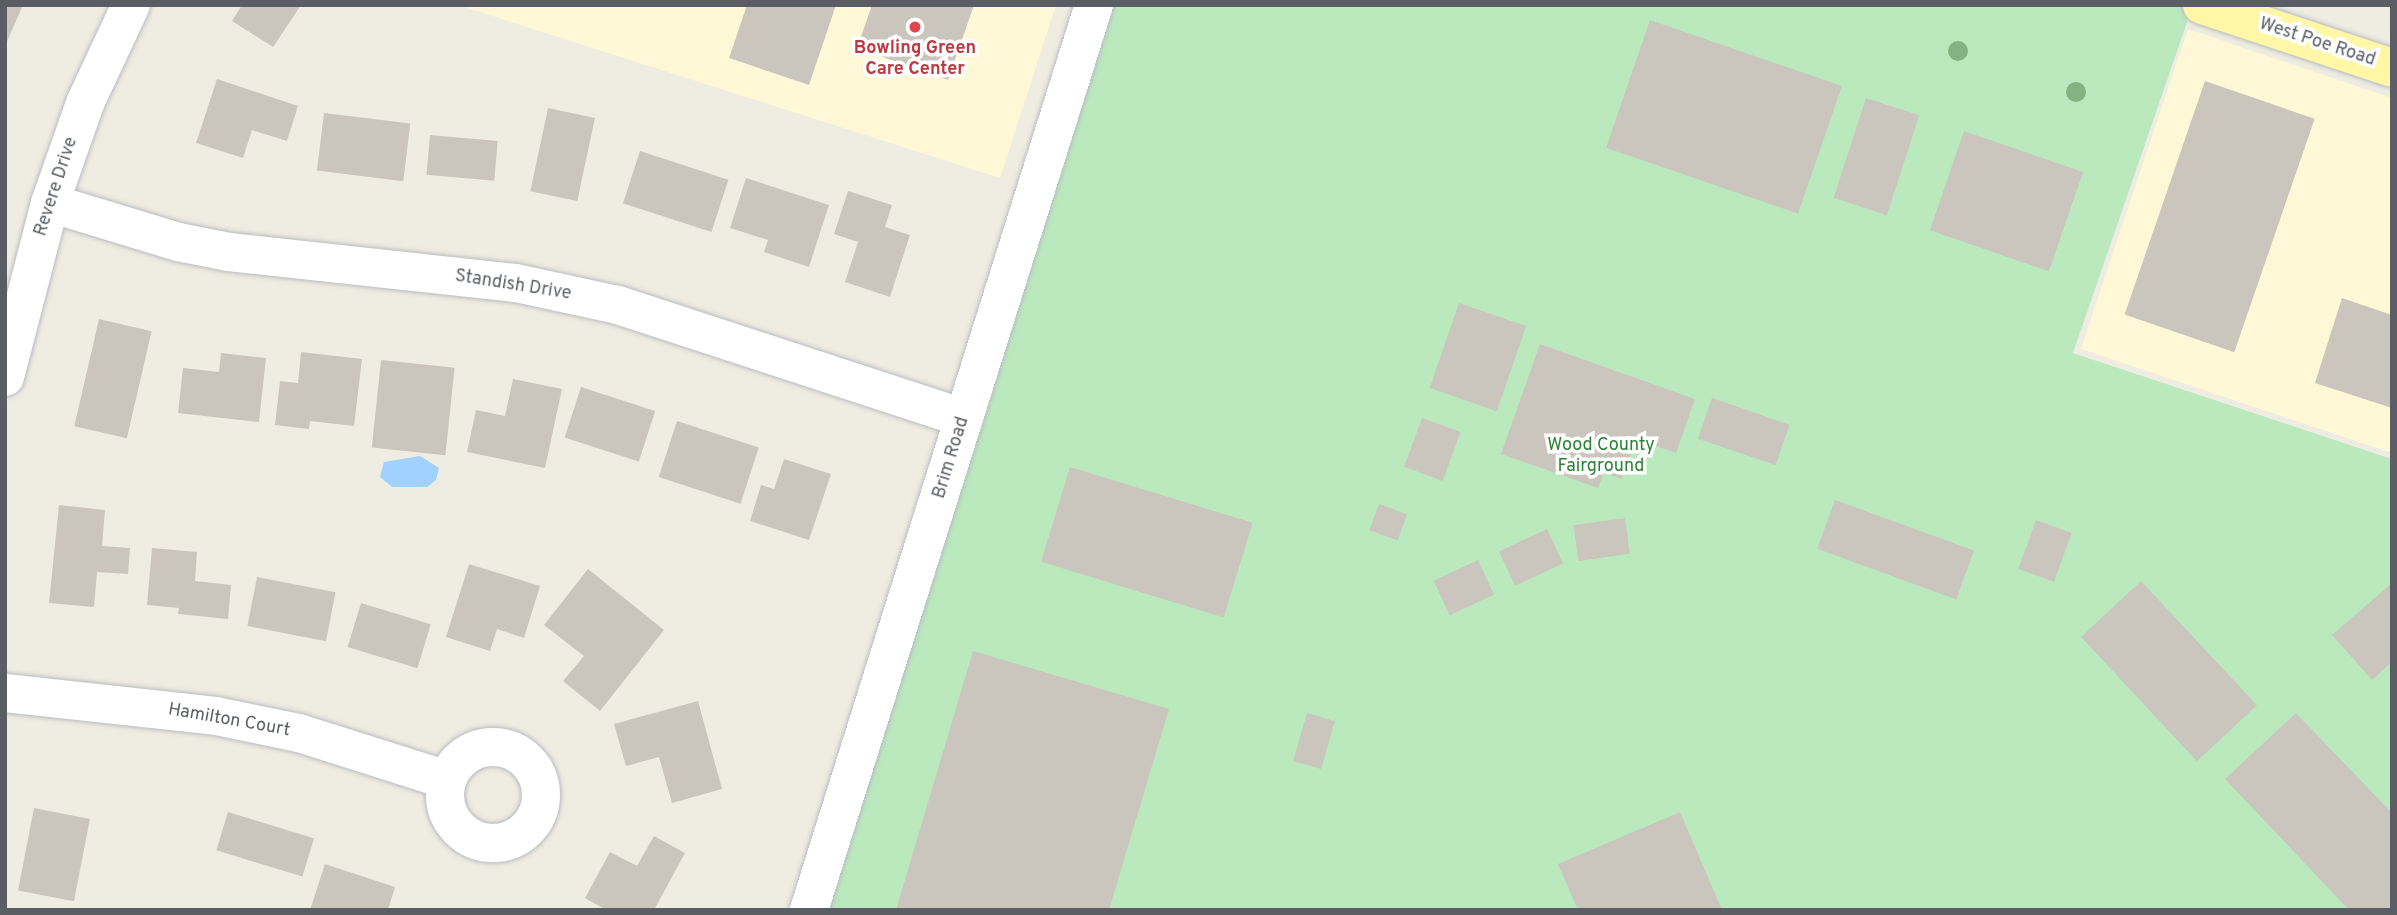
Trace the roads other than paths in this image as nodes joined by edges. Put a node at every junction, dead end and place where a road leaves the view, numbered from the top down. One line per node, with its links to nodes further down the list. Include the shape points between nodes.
1 (131, 5): 5 (street, Revere Drive, via 86,101)
2 (1094, 5): 7 (street, Brim Road)
3 (2202, 5): 4 (main road, West Poe Road)
4 (2392, 68)
5 (50, 203): 6 (street, Revere Drive); 7 (street, Standish Drive, via 229,253 516,283 618,305)
6 (5, 377)
7 (964, 418): 10 (street, Brim Road)
8 (5, 693): 9 (street, Hamilton Court, via 216,716 299,733)
9 (447, 780)
10 (809, 910)

